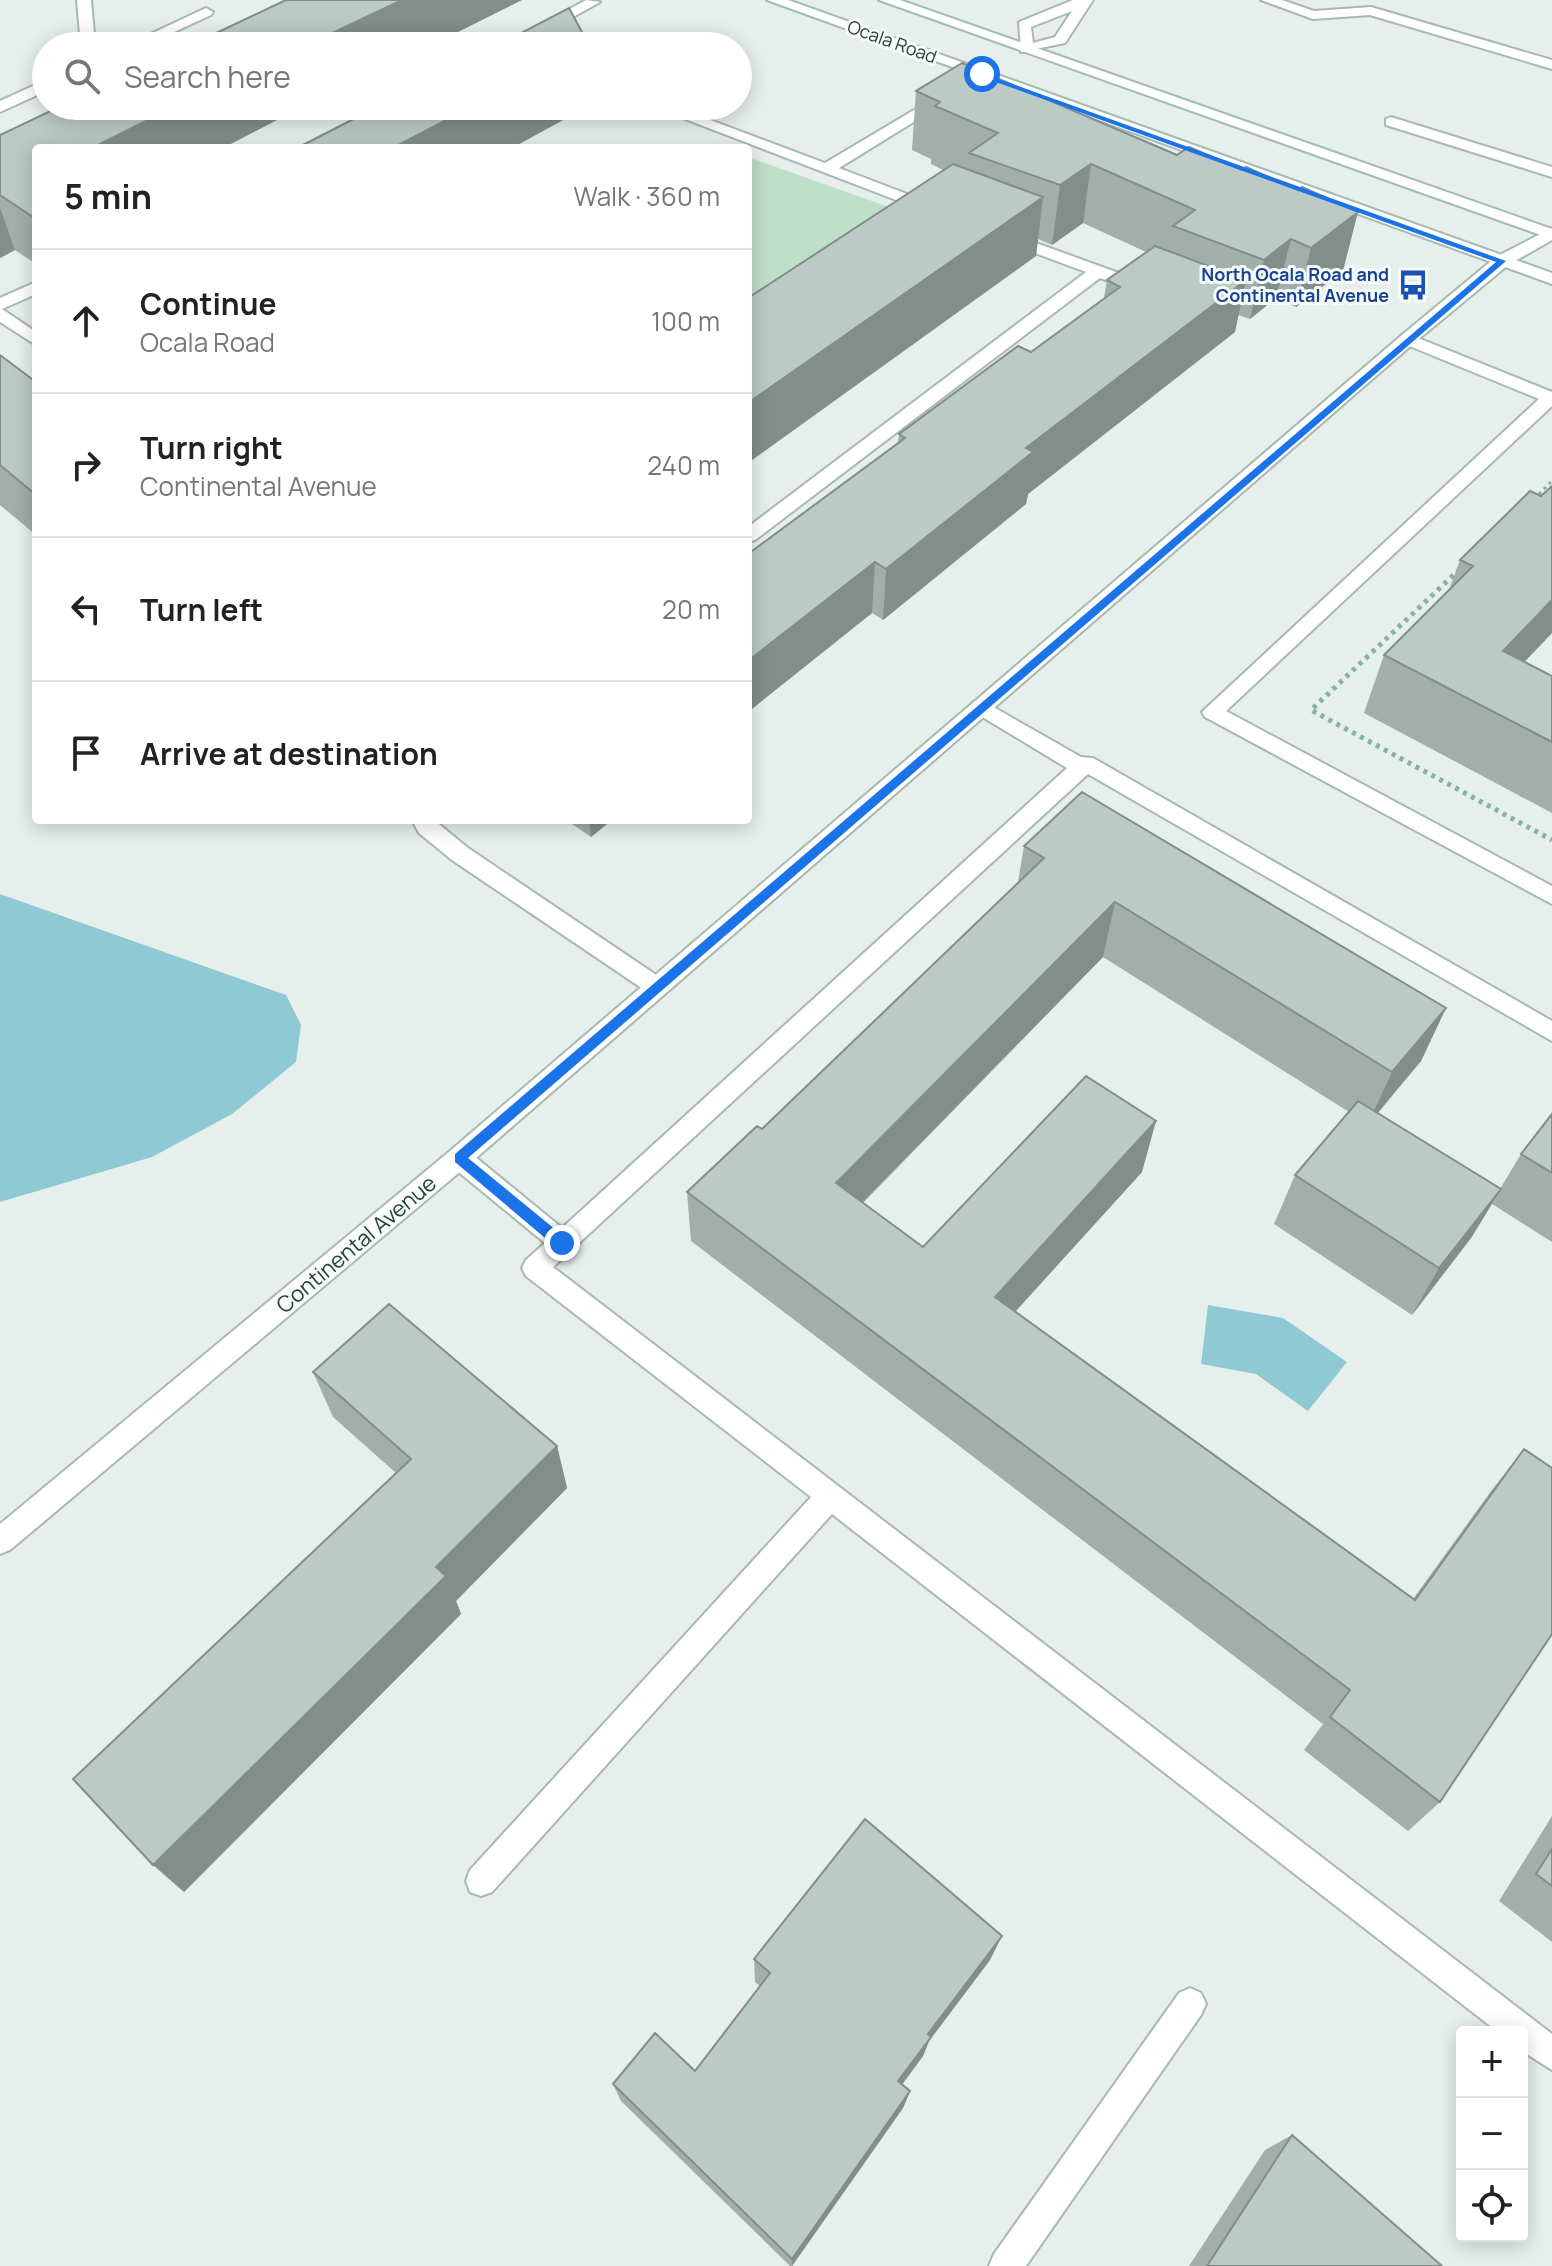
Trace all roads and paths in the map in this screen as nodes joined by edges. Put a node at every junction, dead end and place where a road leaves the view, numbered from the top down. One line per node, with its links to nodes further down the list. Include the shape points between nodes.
1 (84, 0): 8 (street)
2 (774, 0): 13 (street, Ocala Road)
3 (886, 0): 11 (street, Ocala Road)
4 (1086, 0): 11 (street, via 1060,40); 11 (street, via 1024,25)
5 (1268, 0): 12 (street, via 1313,15 1371,11)
6 (593, 2): 10 (street)
7 (206, 12): 9 (street)
8 (87, 32)
9 (162, 32)
10 (536, 32)
11 (1026, 49): 13 (street); 22 (street, Ocala Road)
12 (1552, 65)
13 (969, 82): 18 (street); 23 (street, Ocala Road)
14 (32, 92): 15 (street)
15 (0, 107)
16 (696, 120): 18 (street)
17 (1391, 122): 19 (street)
18 (827, 169): 20 (street)
19 (1552, 172)
20 (941, 212)
21 (984, 228): 24 (street)
22 (1552, 234): 23 (street, Continental Avenue)
23 (1502, 261): 25 (street, Ocala Road); 31 (street, Continental Avenue)
24 (1098, 271): 27 (street); 35 (street)
25 (1552, 279)
26 (32, 289): 28 (street)
27 (1155, 293)
28 (0, 305)
29 (0, 314): 30 (street)
30 (32, 337)
31 (1408, 339): 32 (street); 37 (street, Continental Avenue)
32 (1551, 398): 41 (street, via 1212,712)
33 (1552, 481): 34 (path)
34 (1529, 503)
35 (752, 533)
36 (1460, 569): 40 (path, via 1311,710)
37 (981, 707): 38 (street); 42 (street, Continental Avenue)
38 (1082, 767): 43 (street, via 1086,763); 45 (street)
39 (425, 824): 42 (street, via 460,854)
40 (1552, 840)
41 (1552, 896)
42 (657, 987): 44 (street, Continental Avenue)
43 (1552, 1032)
44 (459, 1158): 45 (street); 47 (street, Continental Avenue)
45 (562, 1243): 46 (street, via 535,1268)
46 (830, 1496): 48 (street); 50 (street)
47 (0, 1541)
48 (481, 1881)
49 (1190, 2004): 51 (street)
50 (1552, 2054)
51 (1006, 2266)

